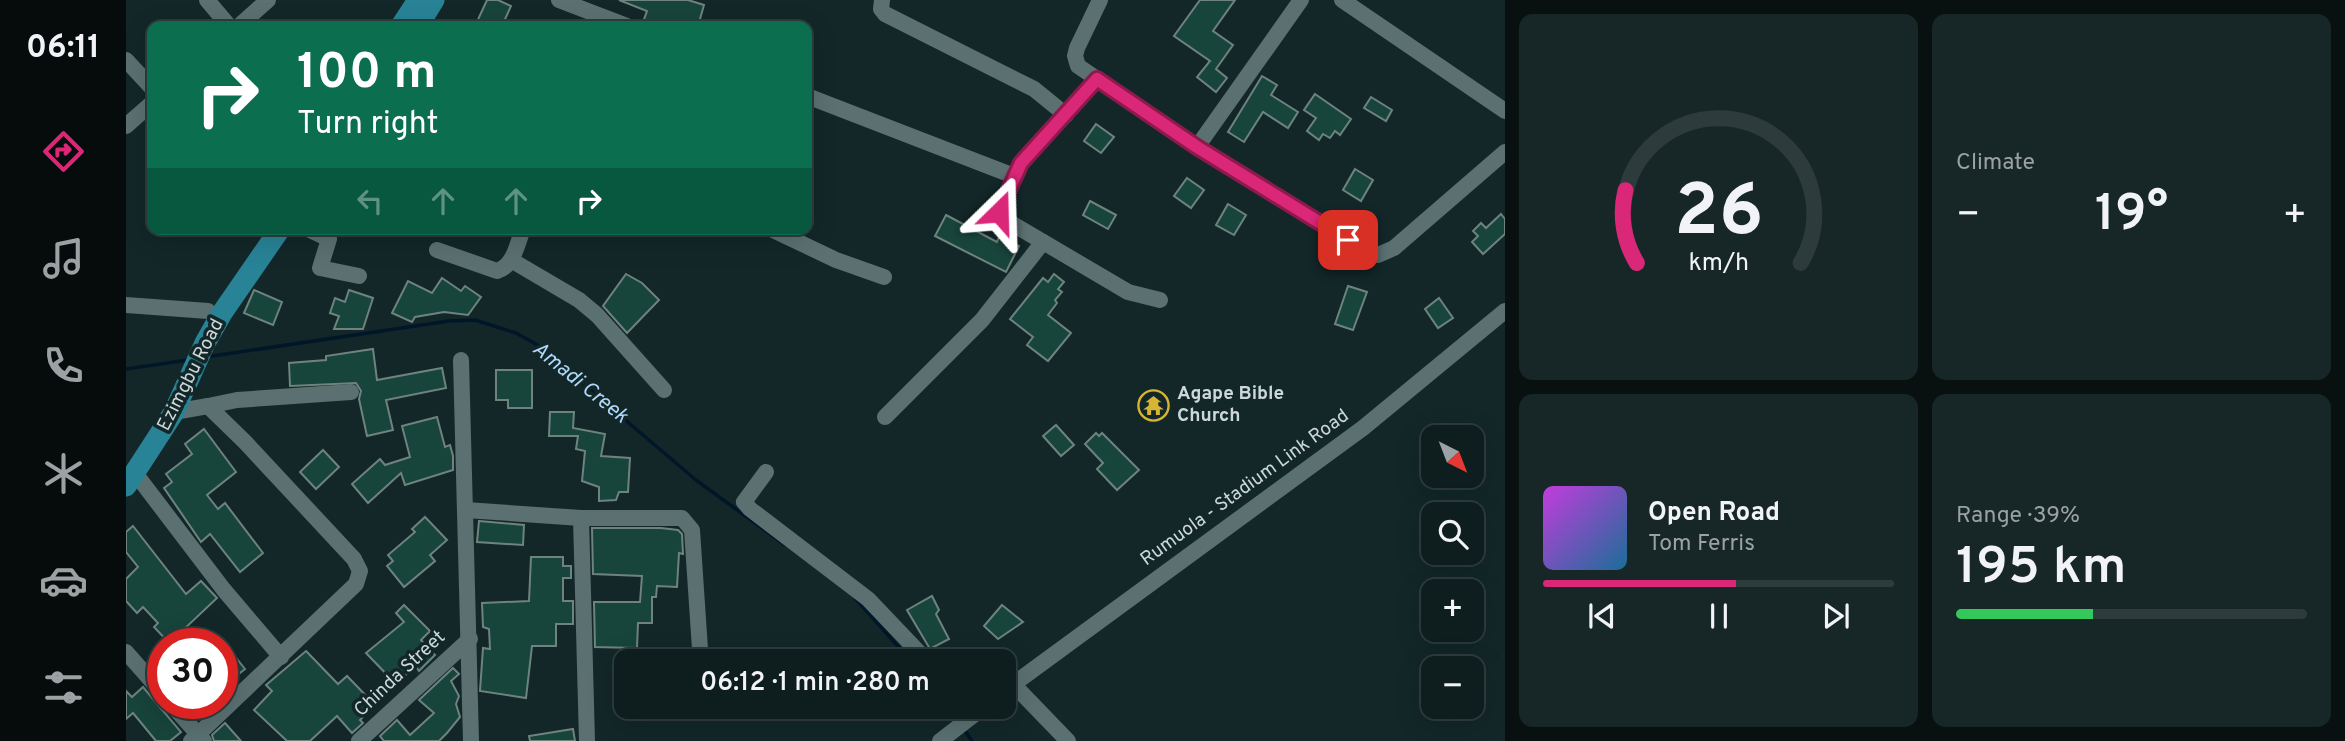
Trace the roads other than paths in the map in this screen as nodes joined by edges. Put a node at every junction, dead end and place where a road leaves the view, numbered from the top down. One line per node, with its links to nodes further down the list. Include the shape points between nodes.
1 (207, 0): 10 (street)
2 (268, 0): 11 (street)
3 (418, 0): 12 (main road)
4 (435, 0): 13 (main road)
5 (559, 0): 14 (street)
6 (882, 0): 21 (street, via 885,14 1034,89)
7 (1100, 0): 16 (street, via 1075,56 1078,66)
8 (1301, 0): 23 (street)
9 (1342, 0): 20 (street)
10 (225, 21)
11 (245, 21)
12 (404, 21)
13 (421, 21)
14 (599, 21)
15 (126, 60): 17 (street)
16 (1097, 79): 21 (street); 23 (street)
17 (147, 83)
18 (812, 98): 25 (street)
19 (147, 107): 22 (street)
20 (1505, 111)
21 (1066, 115): 25 (street)
22 (126, 126)
23 (1197, 147): 24 (street, via 1378,255 1394,248)
24 (1505, 152)
25 (1014, 176): 31 (street, via 999,212)
26 (259, 235): 38 (main road, Ezimgbu Road)
27 (276, 235): 40 (main road, Ezimgbu Road)
28 (321, 235): 34 (street, via 329,239 320,268)
29 (521, 235): 33 (street)
30 (784, 235): 35 (street)
31 (1043, 242): 36 (street, via 1128,292); 47 (street, via 982,320)
32 (437, 250): 33 (street, via 497,271)
33 (511, 260): 43 (street, via 588,308)
34 (359, 276)
35 (884, 276)
36 (1160, 300)
37 (126, 305): 38 (street)
38 (208, 311): 40 (main road, Ezimgbu Road)
39 (1505, 311): 58 (street, Rumuola - Stadium Link Road, via 1363,428)
40 (197, 343): 42 (main road, Ezimgbu Road)
41 (461, 360): 50 (street)
42 (180, 383): 46 (main road, Ezimgbu Road); 49 (main road, Ezimgbu Road, via 159,411)
43 (664, 390)
44 (351, 391): 45 (street)
45 (208, 406): 46 (street); 56 (street, via 354,559 360,571 356,584)
46 (174, 412): 49 (main road, Ezimgbu Road)
47 (885, 417)
48 (766, 472): 54 (street, via 744,502 868,599)
49 (129, 474): 56 (street)
50 (466, 510): 51 (street); 52 (street)
51 (581, 518): 53 (street, via 682,518 690,525); 65 (street)
52 (470, 639): 63 (street, Chinda Street); 64 (street)
53 (700, 649)
54 (916, 649)
55 (126, 652): 57 (street)
56 (281, 657): 62 (street)
57 (147, 676)
58 (1016, 683)
59 (1016, 694): 67 (street)
60 (183, 719): 62 (street)
61 (965, 719): 66 (street)
62 (198, 739)
63 (359, 741)
64 (471, 741)
65 (587, 741)
66 (940, 741)
67 (1068, 741)

